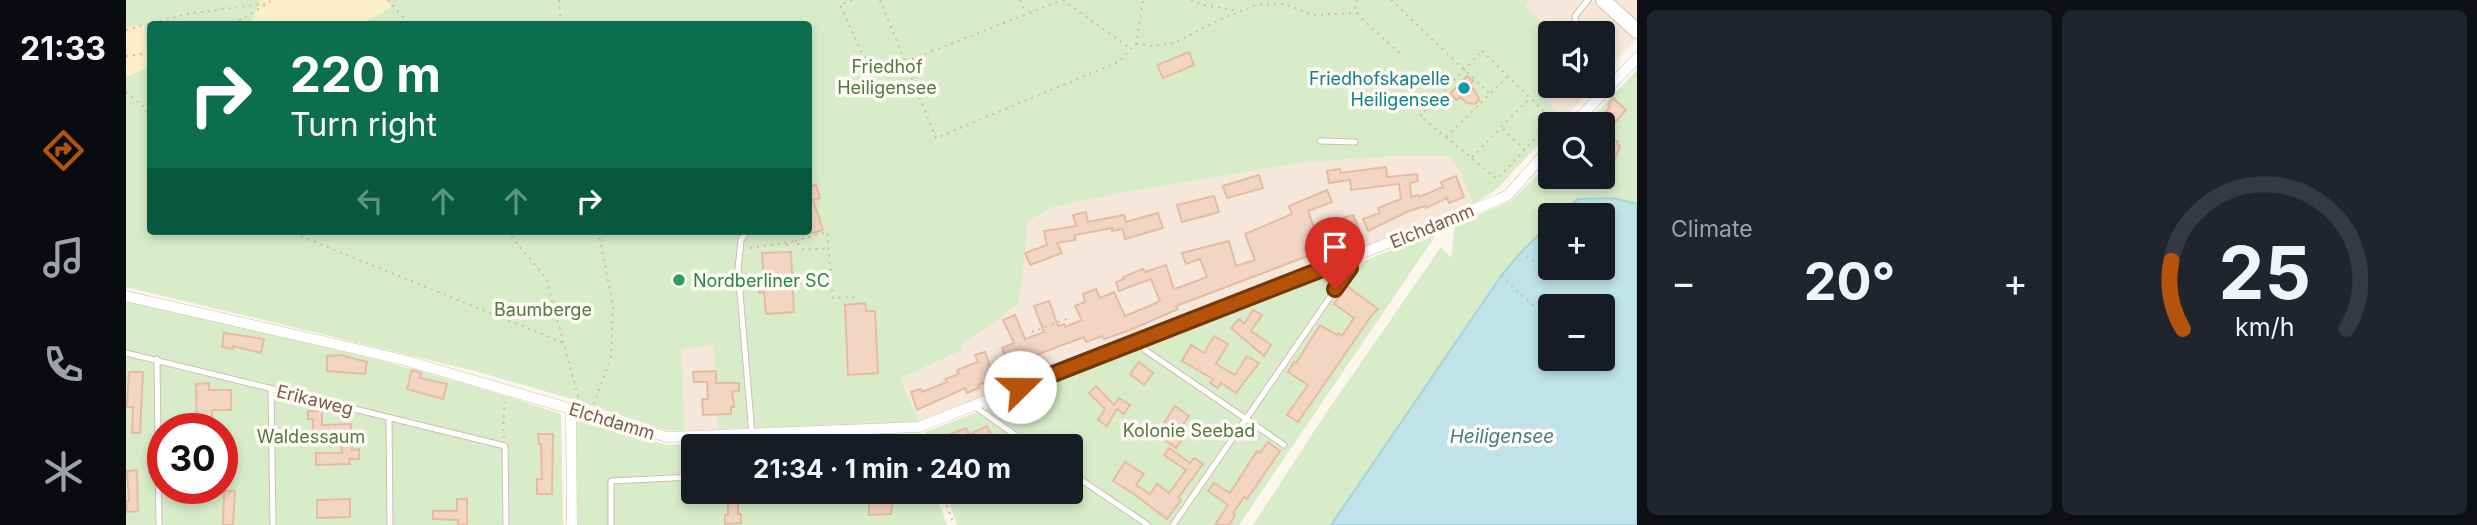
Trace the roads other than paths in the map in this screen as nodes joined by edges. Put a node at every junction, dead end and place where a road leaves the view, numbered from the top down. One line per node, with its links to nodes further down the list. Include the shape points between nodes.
1 (1588, 0): 3 (lane)
2 (1603, 0): 4 (main road)
3 (1576, 21)
4 (1637, 31)
5 (1637, 58): 6 (street)
6 (1615, 81)
7 (1598, 98): 8 (street)
8 (1585, 112)
9 (1320, 141): 10 (lane)
10 (1355, 142)
11 (1538, 161): 13 (street, Elchdamm, via 1508,195)
12 (744, 235): 24 (lane, via 738,269)
13 (1348, 259): 15 (street, Elchdamm); 22 (lane, via 1350,268)
14 (126, 296): 20 (street, Elchdamm, via 404,360)
15 (1140, 340): 19 (street, Elchdamm); 22 (lane, via 1145,350)
16 (126, 353): 17 (lane, Erikaweg)
17 (157, 359): 18 (lane, Erikaweg); 31 (lane)
18 (271, 389): 21 (lane, Erikaweg); 32 (lane)
19 (974, 405): 23 (street, Elchdamm, via 919,427); 26 (lane)
20 (571, 409): 27 (street, Elchdamm, via 667,437); 35 (street)
21 (389, 418): 33 (lane); 34 (lane, Erikaweg, via 505,446)
22 (1246, 419): 28 (lane); 38 (lane)
23 (823, 431): 24 (street, Elchdamm); 25 (lane)
24 (752, 434)
25 (823, 434)
26 (1014, 434)
27 (681, 437)
28 (1284, 445)
29 (681, 478): 36 (lane, via 611,481)
30 (1083, 481): 37 (lane)
31 (159, 525)
32 (273, 525)
33 (390, 525)
34 (506, 525)
35 (572, 525)
36 (611, 525)
37 (1148, 525)
38 (1173, 525)

